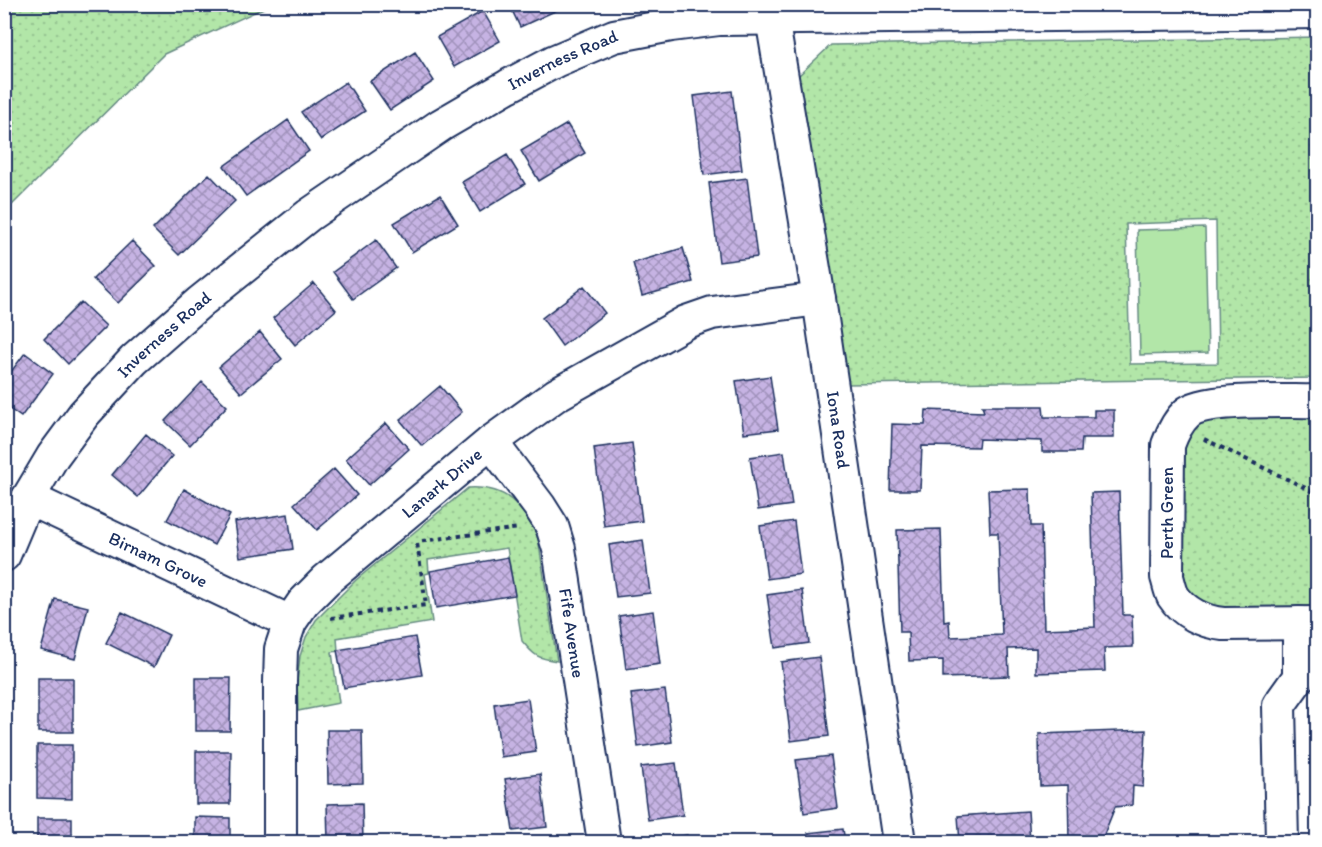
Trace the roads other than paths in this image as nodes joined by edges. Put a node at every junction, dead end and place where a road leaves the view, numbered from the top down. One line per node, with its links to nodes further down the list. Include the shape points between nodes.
1 (1317, 12): 2 (street, Inverness Road)
2 (772, 18): 3 (street, Iona Road); 6 (street, Inverness Road, via 719,19 614,36 555,61 441,125 309,215 134,360 84,414 52,456)
3 (819, 299): 5 (street, Lanark Drive, via 712,313 686,322 556,395); 12 (street, Iona Road)
4 (1317, 401): 9 (street, Perth Green, via 1204,405 1188,412 1175,428 1168,446 1167,577 1173,595 1185,609 1209,622)
5 (491, 442): 8 (street, Lanark Drive, via 326,580); 11 (street, Fife Avenue, via 540,507 552,526 559,549)
6 (28, 498): 7 (street, Inverness Road); 8 (street, Birnam Grove)
7 (4, 555)
8 (290, 622): 10 (street, Lanark Drive, via 281,649)
9 (1308, 623): 13 (street, via 1299,677 1279,705)
10 (280, 843)
11 (604, 843)
12 (899, 843)
13 (1282, 843)

